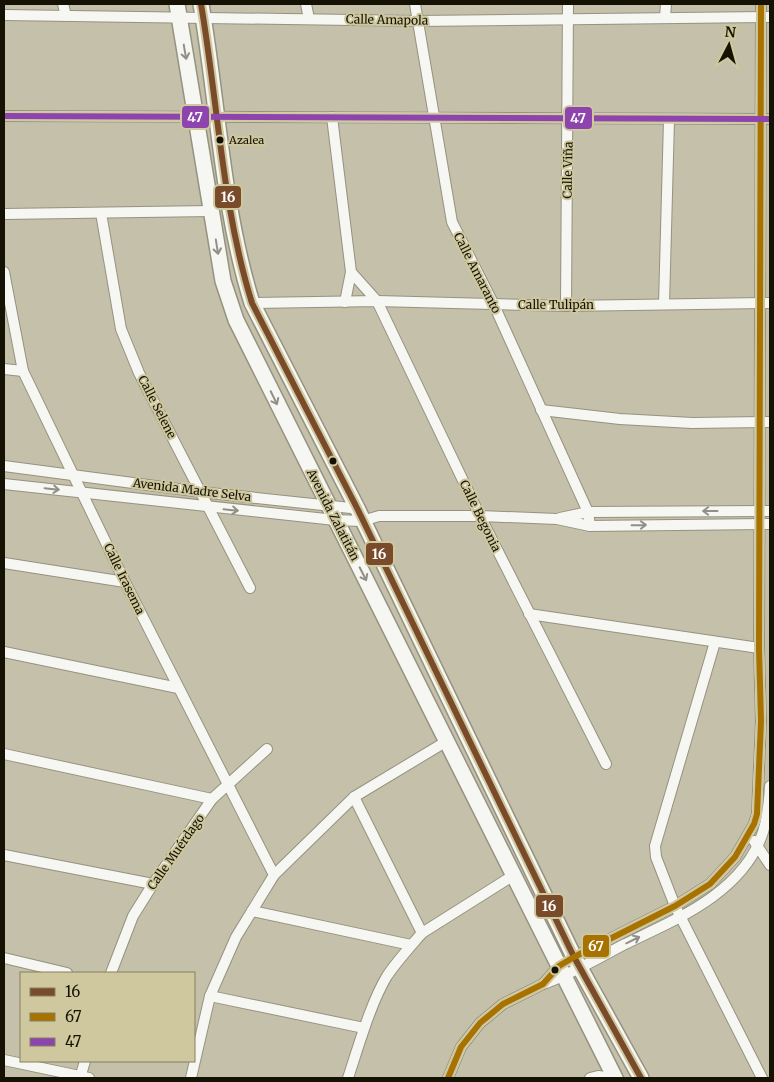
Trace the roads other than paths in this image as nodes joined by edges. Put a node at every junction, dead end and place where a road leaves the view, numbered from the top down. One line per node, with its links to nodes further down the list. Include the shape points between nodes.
1 (63, 4): 10 (street)
2 (306, 4): 13 (street)
3 (415, 4): 15 (street, Calle Amaranto)
4 (568, 4): 14 (street, Calle Viña)
5 (666, 4): 12 (street)
6 (760, 4): 11 (street)
7 (178, 11): 8 (street, Calle Amapola); 10 (street, Calle Amapola); 18 (street, Avenida Zalatitán, one-way to 18)
8 (202, 11): 13 (street, Calle Amapola); 17 (street, Avenida Zalatitán)
9 (4, 15): 10 (street, Calle Amapola)
10 (66, 16)
11 (765, 17): 12 (street, Calle Amapola); 21 (street)
12 (666, 18): 14 (street, Calle Amapola)
13 (309, 19): 15 (street, Calle Amapola)
14 (568, 19): 15 (street, Calle Amapola); 23 (street, Calle Viña)
15 (418, 20): 20 (street, Calle Amaranto)
16 (4, 116): 18 (street)
17 (216, 116): 18 (street); 19 (street); 32 (street, Avenida Zalatitán, via 243,273)
18 (196, 117): 25 (street, Avenida Zalatitán)
19 (332, 117): 20 (street); 29 (street)
20 (436, 118): 23 (street); 36 (street, Calle Amaranto, via 452,222)
21 (759, 119): 22 (street); 24 (street); 33 (street)
22 (770, 119)
23 (568, 120): 24 (street); 37 (street, Calle Viña)
24 (669, 120): 35 (street)
25 (211, 211): 27 (street); 47 (street, Avenida Zalatitán, one-way to 47, via 223,281 236,320)
26 (4, 214): 27 (street)
27 (101, 214): 46 (street, Calle Selene, via 121,329 139,373)
28 (4, 272): 39 (street, Calle Irasema)
29 (351, 272): 30 (street); 31 (street, Calle Begonia)
30 (345, 302): 31 (street, Calle Tulipán); 32 (street, Calle Tulipán)
31 (377, 302): 36 (street, Calle Tulipán); 53 (street, Calle Begonia)
32 (252, 303): 52 (street, Avenida Zalatitán)
33 (759, 303): 34 (street, Calle Tulipán); 35 (street, Calle Tulipán); 41 (street)
34 (770, 303)
35 (664, 304): 37 (street, Calle Tulipán)
36 (494, 305): 37 (street, Calle Tulipán); 40 (street, Calle Amaranto)
37 (566, 306)
38 (4, 369): 39 (street)
39 (23, 371): 43 (street, Calle Irasema)
40 (541, 410): 41 (street, via 629,420); 51 (street, Calle Amaranto)
41 (765, 422): 49 (street)
42 (4, 466): 43 (street, Avenida Madre Selva)
43 (72, 475): 45 (street, Calle Irasema); 46 (street, Avenida Madre Selva)
44 (4, 484): 45 (street, Avenida Madre Selva, one-way to 45)
45 (82, 492): 48 (street, Avenida Madre Selva); 60 (street, Calle Irasema)
46 (201, 492): 47 (street, Avenida Madre Selva); 48 (street, Calle Selene)
47 (328, 506): 52 (street, Avenida Madre Selva); 55 (street, Avenida Zalatitán)
48 (209, 507): 55 (street, Avenida Madre Selva, one-way to 55); 61 (street, Calle Selene)
49 (759, 511): 50 (street, Avenida Madre Selva); 51 (street, Avenida Madre Selva, one-way to 51); 56 (street)
50 (770, 511)
51 (588, 512): 54 (street, Avenida Madre Selva); 58 (street, Calle Amaranto)
52 (360, 514): 53 (street, Avenida Madre Selva); 55 (street, Avenida Madre Selva); 90 (street, Avenida Zalatitán)
53 (480, 516): 54 (street, Avenida Madre Selva); 62 (street, Calle Begonia)
54 (557, 519): 58 (street, Avenida Madre Selva)
55 (334, 520): 68 (street, Avenida Zalatitán, one-way to 68)
56 (759, 524): 57 (street, Avenida Madre Selva); 58 (street, Avenida Madre Selva, one-way to 56); 63 (street)
57 (770, 524)
58 (590, 526)
59 (4, 564): 60 (street)
60 (125, 582): 67 (street, Calle Irasema)
61 (250, 588)
62 (529, 614): 64 (street); 71 (street, Calle Begonia)
63 (765, 621): 65 (street)
64 (715, 642): 65 (street); 84 (street, via 654,846)
65 (759, 648): 76 (street, via 760,776)
66 (4, 652): 67 (street)
67 (178, 688): 72 (street, Calle Irasema)
68 (447, 741): 74 (street); 82 (street, Avenida Zalatitán)
69 (267, 749): 72 (street, Calle Muérdago)
70 (4, 754): 75 (street)
71 (606, 764)
72 (228, 785): 75 (street, Calle Muérdago); 81 (street, Calle Irasema)
73 (770, 786): 76 (street)
74 (354, 797): 81 (street); 87 (street)
75 (212, 799): 83 (street, Calle Muérdago)
76 (765, 814): 77 (street); 78 (street)
77 (749, 834): 78 (street); 84 (street, via 710,884)
78 (758, 846): 80 (street); 86 (street, via 715,895)
79 (4, 855): 83 (street)
80 (770, 865)
81 (274, 875): 85 (street)
82 (514, 875): 87 (street); 91 (street, Avenida Zalatitán)
83 (153, 884): 93 (street, Calle Muérdago, via 133,916)
84 (675, 906): 86 (street); 90 (street)
85 (252, 911): 88 (street); 94 (street, via 236,937)
86 (680, 917): 90 (street, one-way to 86); 107 (street)
87 (422, 933): 88 (street)
88 (411, 945): 95 (street, via 386,976)
89 (4, 958): 92 (street)
90 (577, 962): 91 (street); 106 (street, Avenida Zalatitán)
91 (561, 971): 103 (street, via 503,1004 480,1023 461,1047); 105 (street, Avenida Zalatitán)
92 (63, 972)
93 (111, 972)
94 (210, 996): 95 (street); 97 (street)
95 (364, 1028): 102 (street)
96 (4, 1060): 100 (street)
97 (195, 1061)
98 (85, 1062): 100 (street)
99 (195, 1062): 101 (street)
100 (83, 1078)
101 (191, 1078)
102 (348, 1078)
103 (448, 1078)
104 (590, 1078): 105 (street)
105 (615, 1078)
106 (641, 1078)
107 (762, 1078)

